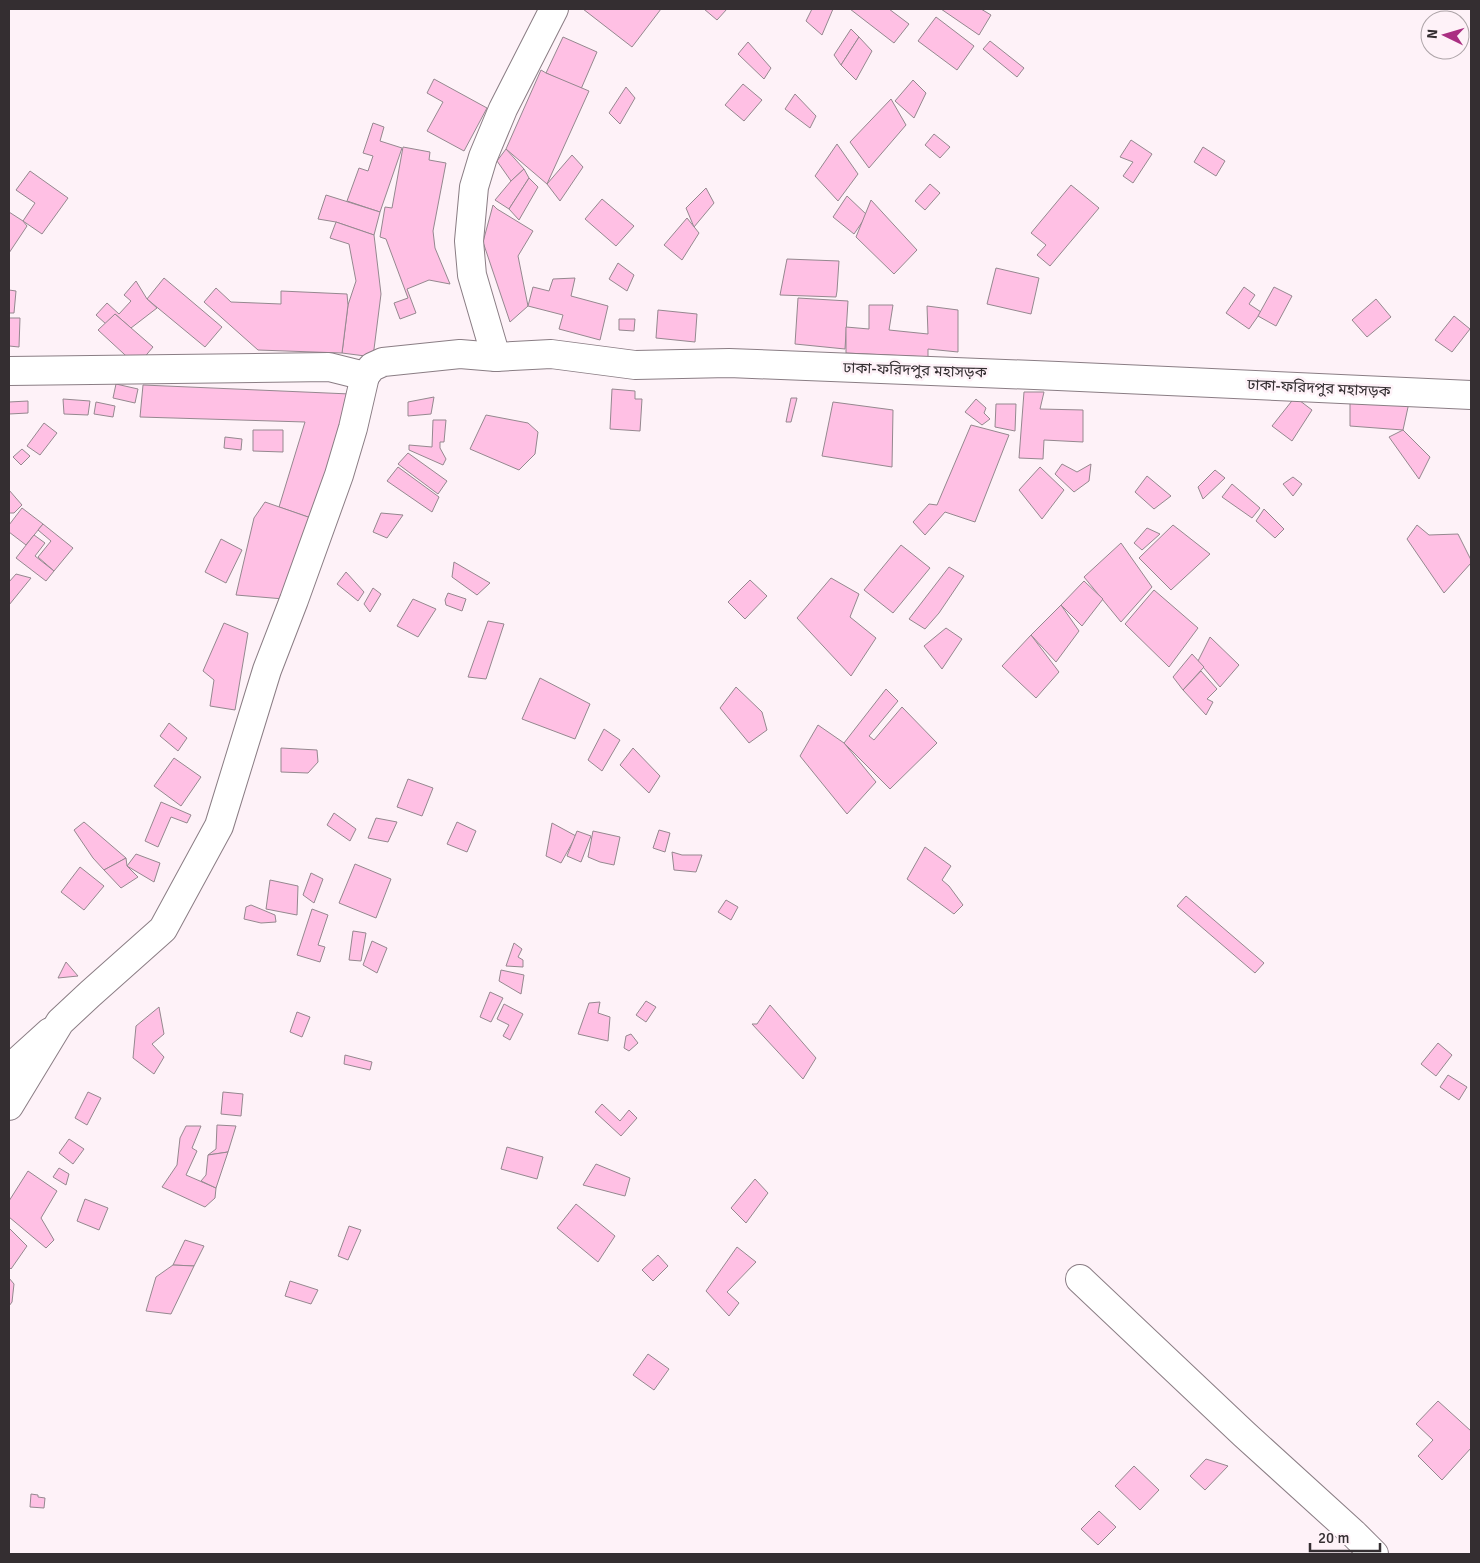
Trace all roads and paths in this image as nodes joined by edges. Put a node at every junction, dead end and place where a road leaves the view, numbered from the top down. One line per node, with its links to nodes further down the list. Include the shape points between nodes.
1 (554, 9): 2 (main road, via 503,109 482,157 474,187 469,241 472,275)
2 (496, 357): 4 (main road, ঢাকা-ফরিদপুর মহাসড়ক, via 460,354 383,362 372,367); 5 (main road, ঢাকা-ফরিদপুর মহাসড়ক, via 551,354 635,365 729,363)
3 (9, 371): 4 (main road, via 329,367)
4 (365, 376): 6 (main road, via 339,474 267,670 219,826 163,929)
5 (1471, 395)
6 (60, 1022): 7 (main road); 8 (main road)
7 (9, 1070)
8 (9, 1106)
9 (1080, 1279): 10 (main road)
10 (1374, 1554)

